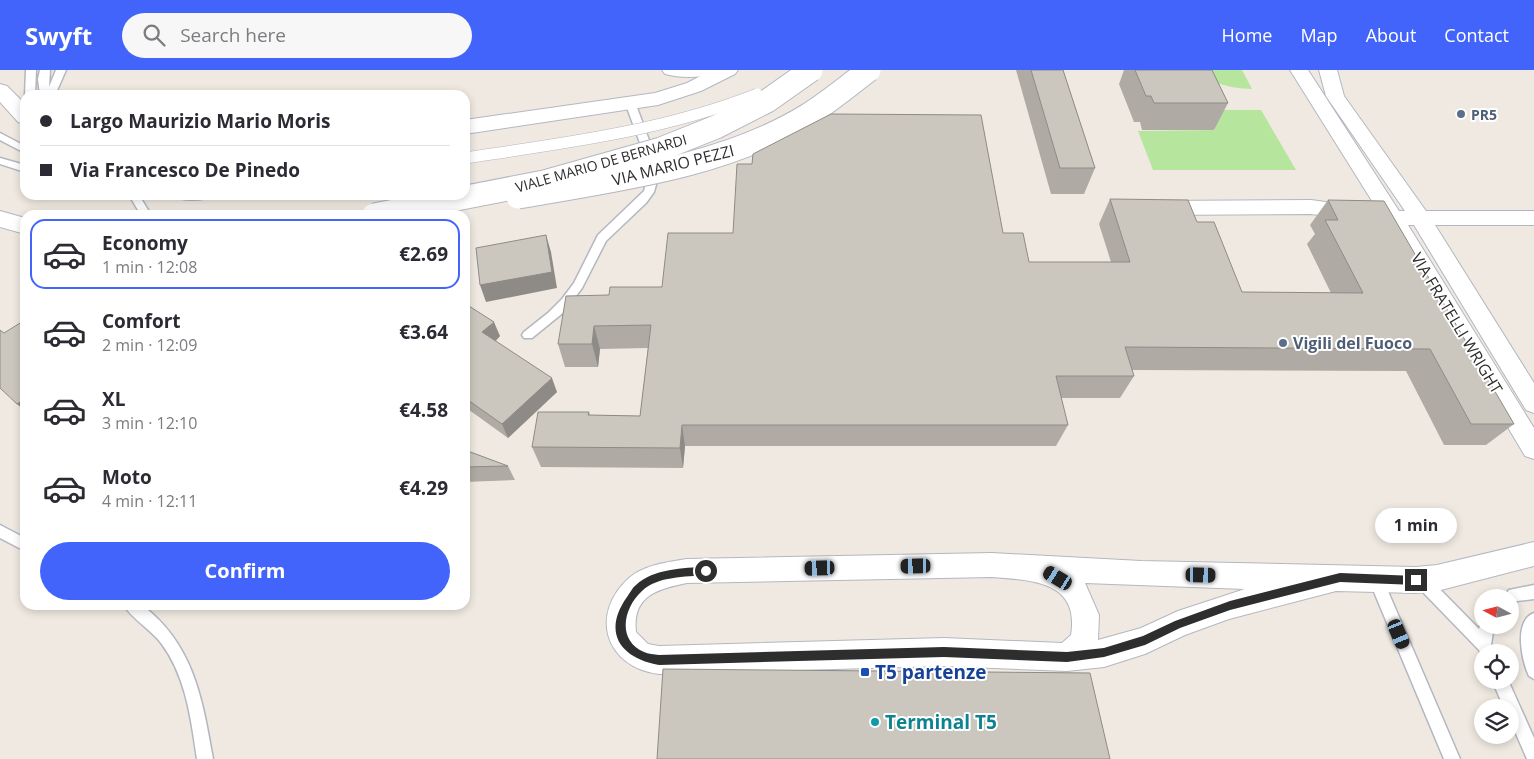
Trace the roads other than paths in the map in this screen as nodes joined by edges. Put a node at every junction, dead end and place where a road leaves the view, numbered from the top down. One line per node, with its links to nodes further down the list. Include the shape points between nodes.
1 (31, 70): 13 (lane)
2 (45, 70): 14 (lane)
3 (61, 70): 15 (lane)
4 (672, 70): 5 (main road)
5 (706, 70)
6 (728, 70): 16 (main road, via 675,94)
7 (802, 70): 21 (lane, bridge, via 764,91 692,119)
8 (812, 70): 25 (main road, VIALE MARIO DE BERNARDI, bridge, via 782,94 732,121 636,156)
9 (869, 70): 32 (main road, VIA MARIO PEZZI, bridge, via 796,122 713,157 641,176)
10 (1298, 70): 33 (street, VIA FRATELLI WRIGHT)
11 (1328, 70): 34 (street, VIA FRATELLI WRIGHT, via 1335,96)
12 (0, 90): 17 (main road)
13 (30, 90)
14 (44, 90)
15 (52, 90)
16 (631, 105): 18 (main road); 23 (lane)
17 (20, 111)
18 (470, 127)
19 (0, 136): 20 (lane)
20 (20, 147)
21 (470, 157)
22 (0, 161): 24 (lane)
23 (652, 162): 26 (lane); 38 (lane, via 654,182 650,194 604,236 570,296 544,324)
24 (20, 167)
25 (470, 197)
26 (470, 199)
27 (452, 200): 30 (main road, VIALE MARIO DE BERNARDI, bridge)
28 (466, 200): 31 (lane)
29 (1145, 208): 33 (street, via 1312,207)
30 (400, 210)
31 (417, 210)
32 (431, 210)
33 (1393, 218): 34 (street); 40 (street, VIA FRATELLI WRIGHT)
34 (1420, 218): 35 (street); 39 (street, VIA FRATELLI WRIGHT)
35 (1534, 218)
36 (0, 219): 37 (main road)
37 (20, 225)
38 (528, 335)
39 (1534, 403)
40 (1534, 449)
41 (0, 531): 42 (lane)
42 (20, 542)
43 (1528, 552): 47 (street)
44 (1029, 566): 45 (street, via 1141,574); 53 (street, via 1050,573 1081,597 1086,609 1083,643); 53 (street, via 687,571 665,575 639,587 621,613 620,631 627,646 642,657 659,660 944,652)
45 (1340, 577): 46 (street); 53 (street, via 1230,606 1178,624 1145,640 1104,652)
46 (1376, 580): 47 (street); 58 (lane)
47 (1421, 580): 52 (lane)
48 (1534, 592): 49 (lane)
49 (1519, 594)
50 (138, 610): 57 (lane, via 168,636 183,661 198,716)
51 (1534, 620): 54 (lane, via 1528,628 1529,653)
52 (1481, 644)
53 (1067, 657)
54 (1534, 670)
55 (1504, 689): 56 (lane)
56 (1534, 756)
57 (205, 759)
58 (1452, 759)

